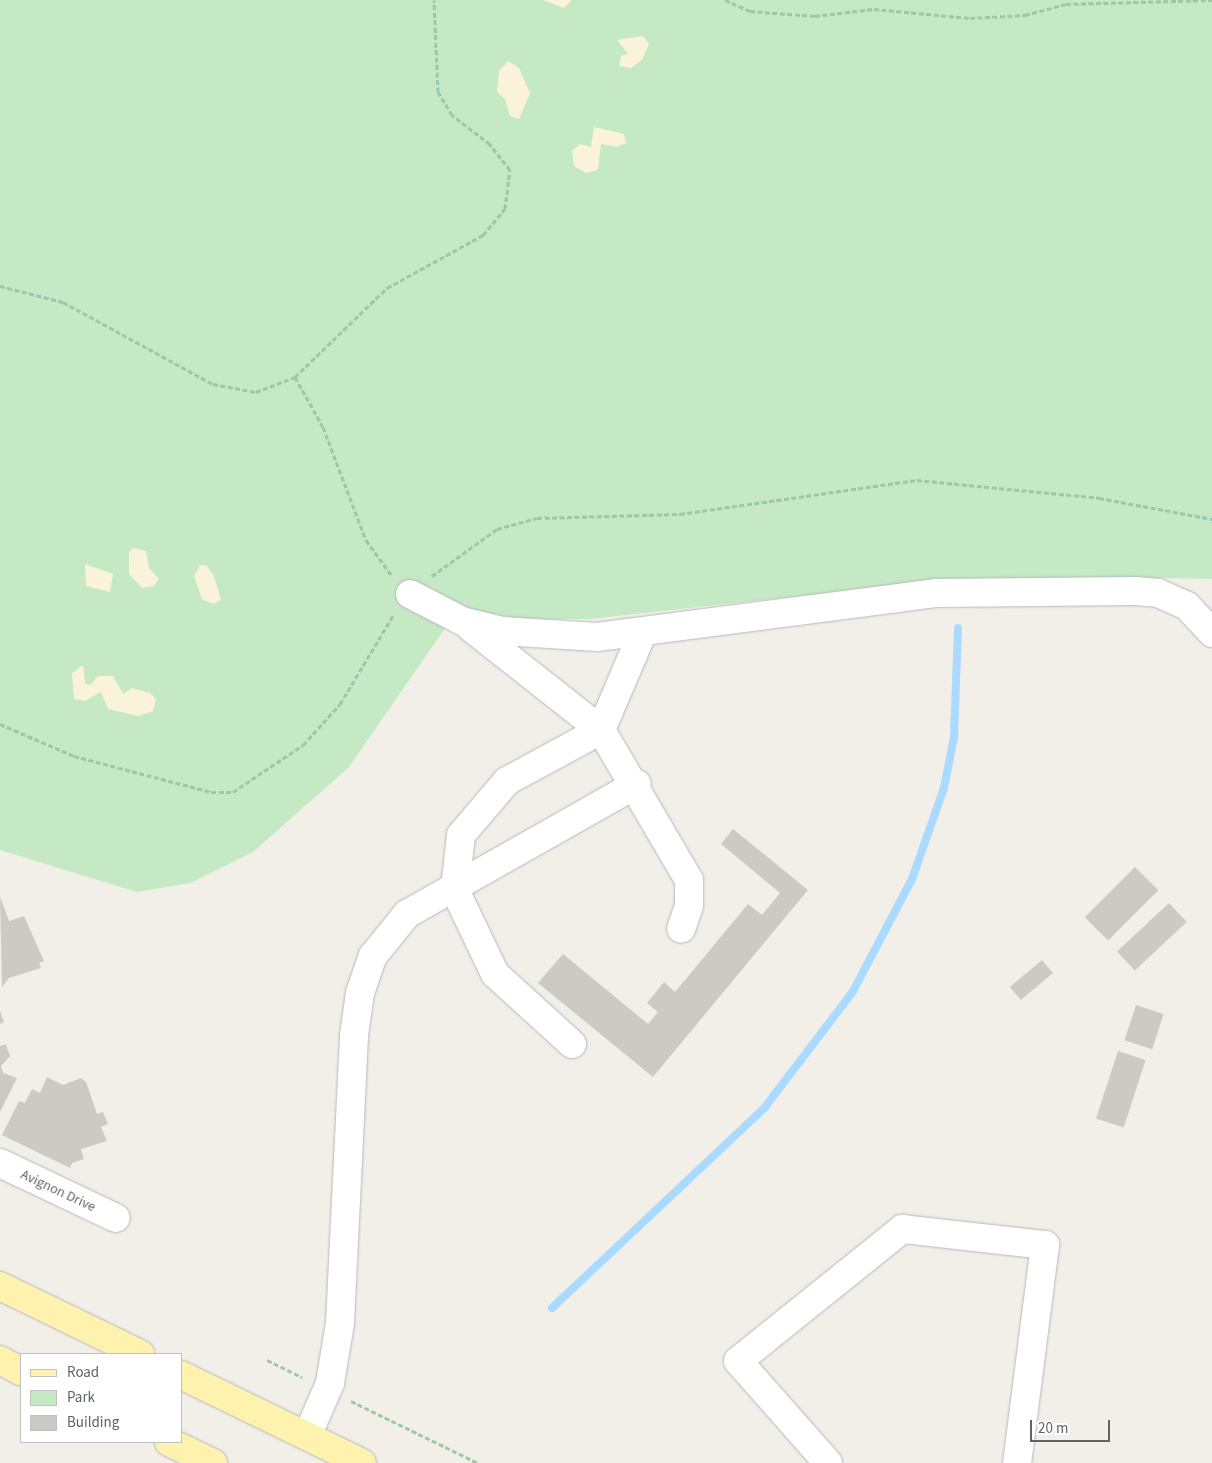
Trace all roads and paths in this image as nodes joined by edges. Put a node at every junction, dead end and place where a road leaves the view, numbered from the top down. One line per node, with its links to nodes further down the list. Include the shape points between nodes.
1 (434, 0): 5 (path, via 438,92 452,116 490,144 510,170 505,209 483,235 387,288)
2 (726, 0): 3 (path, via 750,11 815,16 874,9 970,18 1025,15 1066,4)
3 (1212, 0)
4 (0, 286): 5 (path, via 63,302 213,384 256,392)
5 (295, 377): 7 (path, via 323,427 366,540)
6 (1212, 519): 7 (path, via 1099,498 917,480 680,514 537,518 497,530)
7 (410, 594): 8 (lane); 11 (path, via 340,704 303,745 233,792 211,792 74,756)
8 (462, 621): 10 (lane, via 502,630 597,637); 12 (lane)
9 (1212, 633): 10 (lane, via 1187,606 1158,593 1136,592 938,594 843,603)
10 (642, 634): 12 (lane)
11 (0, 724)
12 (601, 730): 13 (lane); 14 (lane, via 507,781 462,835)
13 (637, 784): 14 (lane); 15 (lane, via 689,880 689,906)
14 (455, 890): 16 (lane, via 495,974); 25 (lane, via 407,914 374,956 360,993 354,1034 340,1323)
15 (680, 929)
16 (572, 1044)
17 (0, 1163): 18 (lane, Avignon Drive)
18 (116, 1218)
19 (0, 1286): 20 (main road)
20 (138, 1353)
21 (0, 1360): 23 (main road)
22 (267, 1360): 25 (path)
23 (20, 1370)
24 (182, 1374): 26 (main road)
25 (328, 1390): 26 (lane); 30 (path)
26 (307, 1436): 29 (main road)
27 (171, 1443): 28 (main road)
28 (213, 1463)
29 (362, 1463)
30 (478, 1463)
31 (828, 1463): 32 (lane, via 738,1361 902,1229 1044,1245)
32 (1017, 1463)

